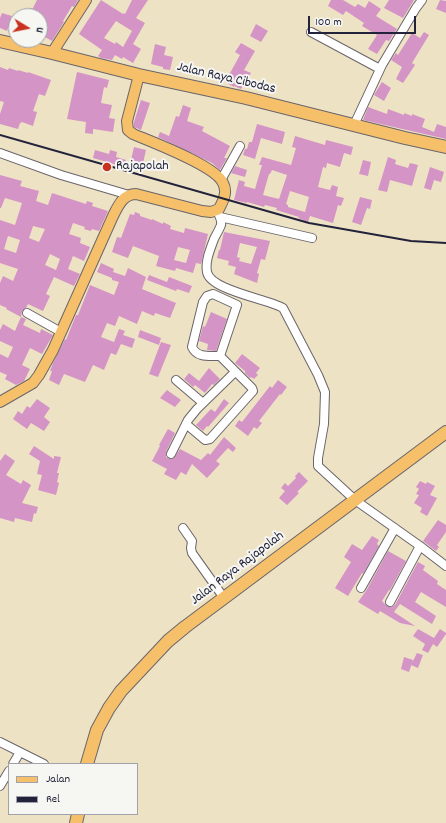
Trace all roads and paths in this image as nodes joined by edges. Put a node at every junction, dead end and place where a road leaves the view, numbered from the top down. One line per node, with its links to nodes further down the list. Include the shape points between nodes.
1 (86, 0): 5 (main road)
2 (422, 0): 6 (street)
3 (311, 32): 6 (street)
4 (0, 41): 5 (highway, Jalan Raya Cibodas)
5 (52, 52): 7 (highway, Jalan Raya Cibodas)
6 (380, 69): 8 (street)
7 (139, 75): 8 (highway, Jalan Raya Cibodas); 12 (main road, via 127,121 128,130 199,163 214,172)
8 (354, 125): 10 (highway, Jalan Raya Cibodas)
9 (240, 146): 12 (street)
10 (446, 147)
11 (0, 153): 13 (street, via 61,175)
12 (221, 180): 14 (main road, via 225,196)
13 (129, 195): 14 (main road, via 136,194); 19 (main road, via 123,199 113,216)
14 (218, 214): 15 (street); 16 (street, via 221,224 206,261 207,273 211,280 219,285)
15 (312, 238)
16 (245, 295): 17 (street); 21 (street, via 224,355); 29 (street, via 283,308 318,375 324,392 324,424 318,466)
17 (237, 305): 20 (street); 20 (street, via 213,294 207,296 203,302 192,347 194,352 201,355)
18 (27, 313): 19 (street)
19 (61, 332): 24 (main road, via 54,350 33,383)
20 (220, 356): 21 (street)
21 (235, 372): 23 (street); 25 (street); 26 (street, via 252,388 252,393 216,433 205,440)
22 (176, 380): 25 (street)
23 (258, 392)
24 (0, 402)
25 (203, 403): 26 (street)
26 (186, 424): 28 (street)
27 (446, 432): 29 (highway, Jalan Raya Rajapolah)
28 (171, 454)
29 (355, 500): 31 (street); 35 (highway, Jalan Raya Rajapolah)
30 (183, 528): 35 (street, via 192,541 192,553)
31 (396, 528): 32 (street); 34 (street)
32 (420, 546): 33 (street); 36 (street)
33 (446, 566)
34 (361, 588)
35 (224, 598): 41 (highway, Jalan Raya Rajapolah, via 168,641 121,691 97,730)
36 (390, 602)
37 (0, 742): 38 (street)
38 (20, 752): 39 (street); 40 (street)
39 (14, 763)
40 (42, 763)
41 (87, 763)
42 (8, 773): 43 (street)
43 (0, 786)

